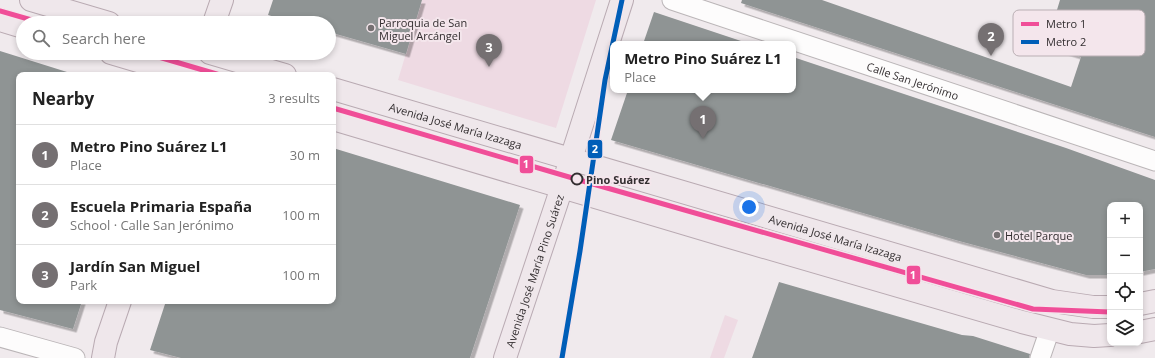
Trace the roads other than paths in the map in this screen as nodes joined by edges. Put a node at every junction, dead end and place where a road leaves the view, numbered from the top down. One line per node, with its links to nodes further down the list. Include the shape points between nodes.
1 (31, 0): 5 (main road)
2 (222, 0): 6 (main road)
3 (622, 0): 19 (main road, Avenida José María Pino Suárez)
4 (672, 0): 9 (street, Calle San Jerónimo)
5 (85, 16)
6 (216, 16)
7 (0, 20): 8 (main road)
8 (16, 25)
9 (795, 41)
10 (796, 41): 20 (street, Calle San Jerónimo)
11 (134, 60): 14 (main road)
12 (201, 60): 15 (main road)
13 (234, 60): 16 (main road)
14 (174, 72)
15 (197, 72)
16 (275, 72)
17 (336, 90): 19 (main road, Avenida José María Izazaga)
18 (336, 120): 21 (main road)
19 (571, 159): 21 (main road, Avenida José María Pino Suárez); 25 (main road, Avenida José María Izazaga, via 1052,301)
20 (1155, 161)
21 (562, 187): 27 (main road); 33 (main road, Avenida José María Pino Suárez)
22 (1155, 301): 23 (main road)
23 (1143, 303)
24 (119, 304): 32 (main road)
25 (1107, 307)
26 (1155, 329): 28 (main road)
27 (1050, 330): 29 (main road, via 1070,334); 34 (street)
28 (1143, 331)
29 (1107, 335)
30 (0, 337): 31 (street)
31 (75, 358)
32 (103, 358)
33 (505, 358)
34 (1040, 358)

